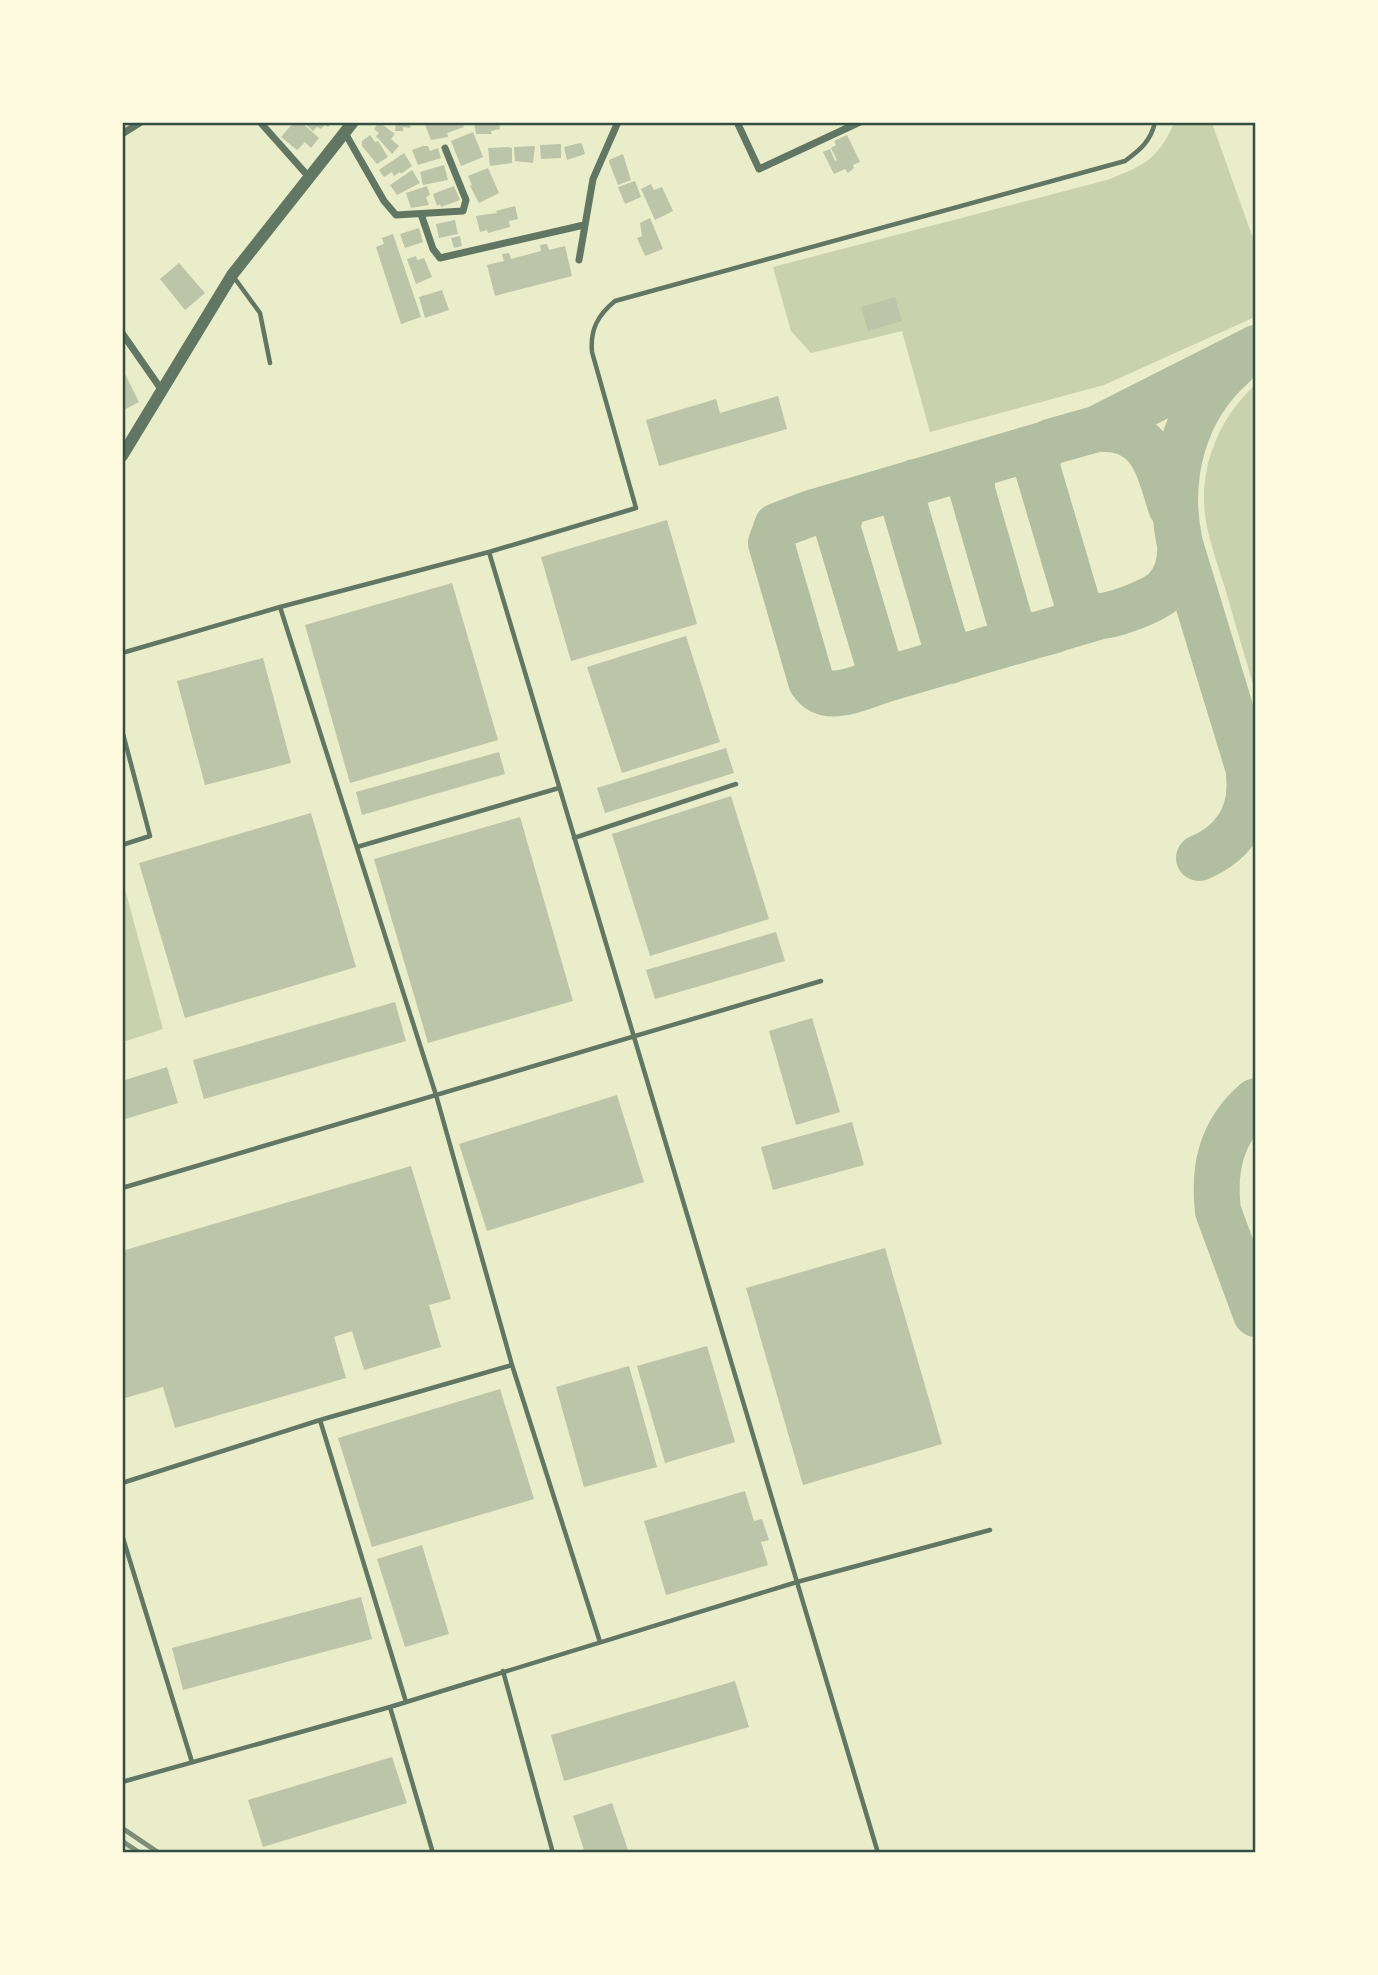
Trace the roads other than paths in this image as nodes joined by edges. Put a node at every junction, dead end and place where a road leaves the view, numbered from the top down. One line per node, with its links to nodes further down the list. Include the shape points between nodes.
1 (141, 122): 8 (street)
2 (260, 122): 10 (street)
3 (618, 122): 12 (street, via 593,179)
4 (737, 122): 5 (street, via 759,169)
5 (860, 122)
6 (1155, 122): 19 (lane, via 1152,136 1125,161 615,301 603,310 590,337 636,508)
7 (349, 127): 10 (street); 11 (street, via 384,201 396,215)
8 (122, 134)
9 (445, 148): 11 (street, via 466,200 463,211)
10 (308, 176): 14 (street)
11 (421, 214): 12 (street, via 440,258)
12 (584, 225): 13 (street)
13 (579, 260)
14 (232, 275): 16 (lane, via 260,313); 17 (street)
15 (122, 333): 17 (street)
16 (270, 363)
17 (161, 389): 18 (street)
18 (122, 456)
19 (489, 552): 20 (lane); 24 (lane)
20 (280, 607): 21 (lane); 27 (lane)
21 (122, 653)
22 (122, 730): 26 (lane, via 150,836)
23 (736, 784): 25 (lane)
24 (559, 788): 25 (lane); 27 (lane)
25 (575, 838): 29 (lane)
26 (122, 845)
27 (357, 847): 30 (lane)
28 (821, 981): 29 (lane)
29 (634, 1036): 30 (lane); 37 (lane)
30 (436, 1095): 31 (lane); 32 (lane)
31 (122, 1188)
32 (513, 1365): 33 (lane); 38 (lane)
33 (320, 1420): 34 (lane); 40 (lane)
34 (122, 1483)
35 (990, 1530): 37 (lane)
36 (122, 1535): 42 (lane)
37 (797, 1582): 38 (lane); 46 (lane)
38 (600, 1642): 39 (lane)
39 (503, 1671): 40 (lane); 45 (lane)
40 (406, 1702): 41 (lane)
41 (390, 1707): 42 (lane); 44 (lane)
42 (192, 1762): 43 (lane)
43 (122, 1782)
44 (433, 1853)
45 (553, 1853)
46 (878, 1853)

